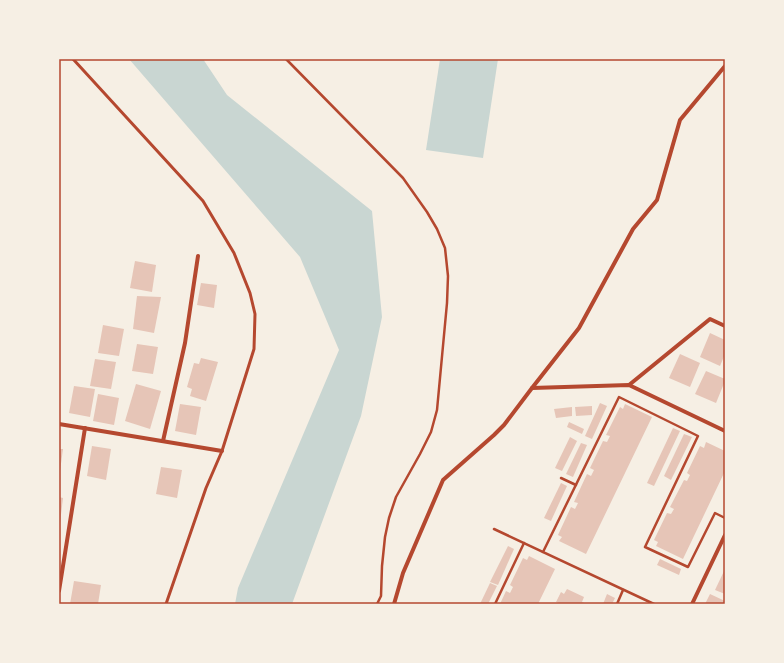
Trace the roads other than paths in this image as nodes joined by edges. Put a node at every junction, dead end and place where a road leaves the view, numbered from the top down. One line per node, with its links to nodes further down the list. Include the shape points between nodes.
1 (73, 59): 11 (lane, via 203,201 234,253 250,293 255,314 254,348)
2 (725, 66): 6 (street, via 680,120 657,200 633,229 579,328)
3 (198, 256): 10 (street, via 185,343)
4 (725, 326): 5 (street, via 710,319)
5 (629, 385): 6 (street); 9 (street)
6 (532, 388): 15 (street, via 504,425 443,480 403,572)
7 (59, 424): 8 (street)
8 (85, 428): 10 (street); 13 (street)
9 (725, 431)
10 (163, 441): 11 (street)
11 (222, 451): 14 (lane, via 206,488)
12 (725, 536): 16 (street)
13 (59, 590)
14 (166, 604)
15 (395, 604)
16 (692, 604)

